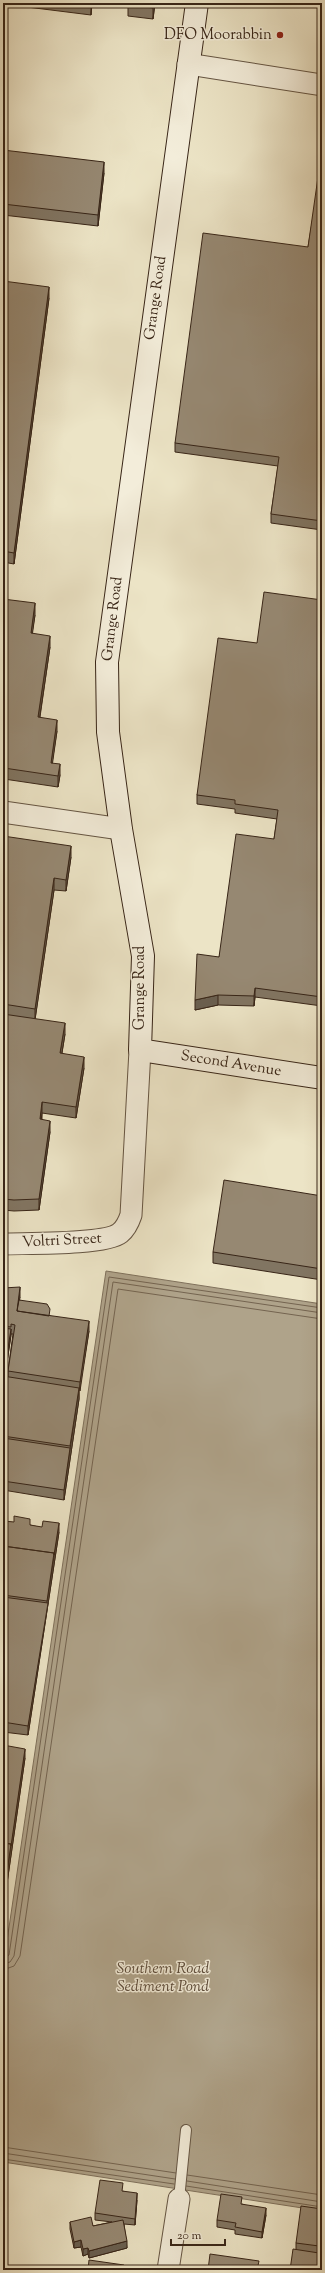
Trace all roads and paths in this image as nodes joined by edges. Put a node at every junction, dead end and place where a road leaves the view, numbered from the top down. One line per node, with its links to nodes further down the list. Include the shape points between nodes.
1 (197, 3): 2 (main road, Grange Road)
2 (188, 64): 3 (street); 5 (main road, Grange Road, via 107,662 108,732)
3 (322, 85)
4 (3, 812): 5 (street)
5 (121, 829): 6 (main road, Grange Road, via 143,956)
6 (140, 1050): 7 (main road, Second Avenue); 8 (street, Grange Road, via 131,1215)
7 (322, 1078)
8 (120, 1233): 9 (street, Voltri Street, via 104,1240)
9 (3, 1244)
10 (186, 2130): 11 (lane)
11 (179, 2199): 12 (street)
12 (168, 2270)

